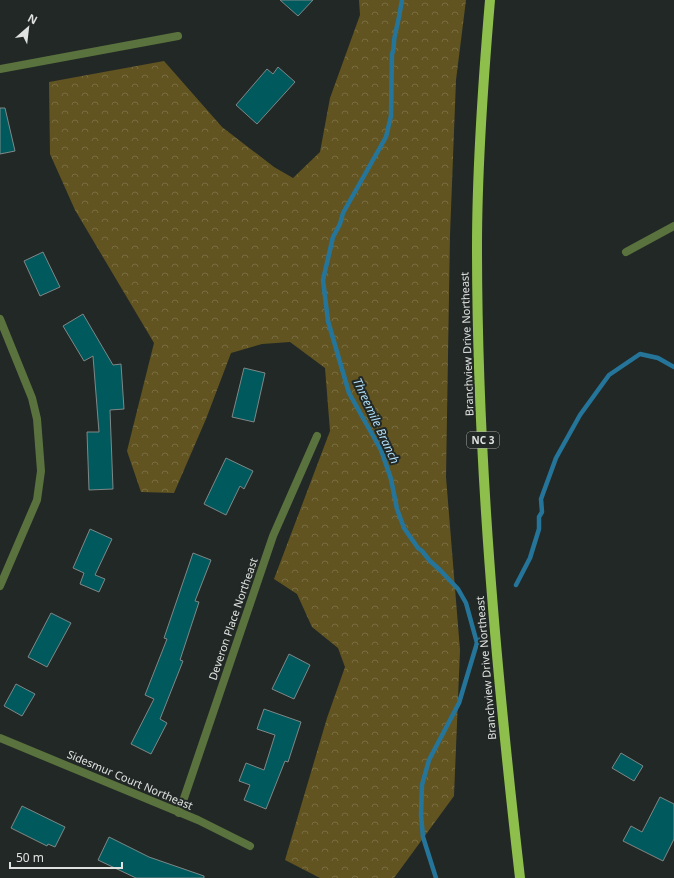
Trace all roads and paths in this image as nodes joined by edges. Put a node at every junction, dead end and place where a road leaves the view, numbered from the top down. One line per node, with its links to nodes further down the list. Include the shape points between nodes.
1 (490, 0): 12 (main road, Branchview Drive Northeast / NC 3, via 482,96 477,245 480,394 490,572 504,743)
2 (178, 36): 3 (street)
3 (0, 69)
4 (674, 226): 5 (street)
5 (626, 252)
6 (0, 319): 8 (street, via 32,398 37,419 41,471 37,500)
7 (317, 436): 10 (street, Deveron Place Northeast, via 273,536)
8 (0, 586)
9 (0, 738): 10 (street, Sidesmur Court Northeast)
10 (179, 813): 11 (street, Sidesmur Court Northeast)
11 (250, 846)
12 (520, 878)

